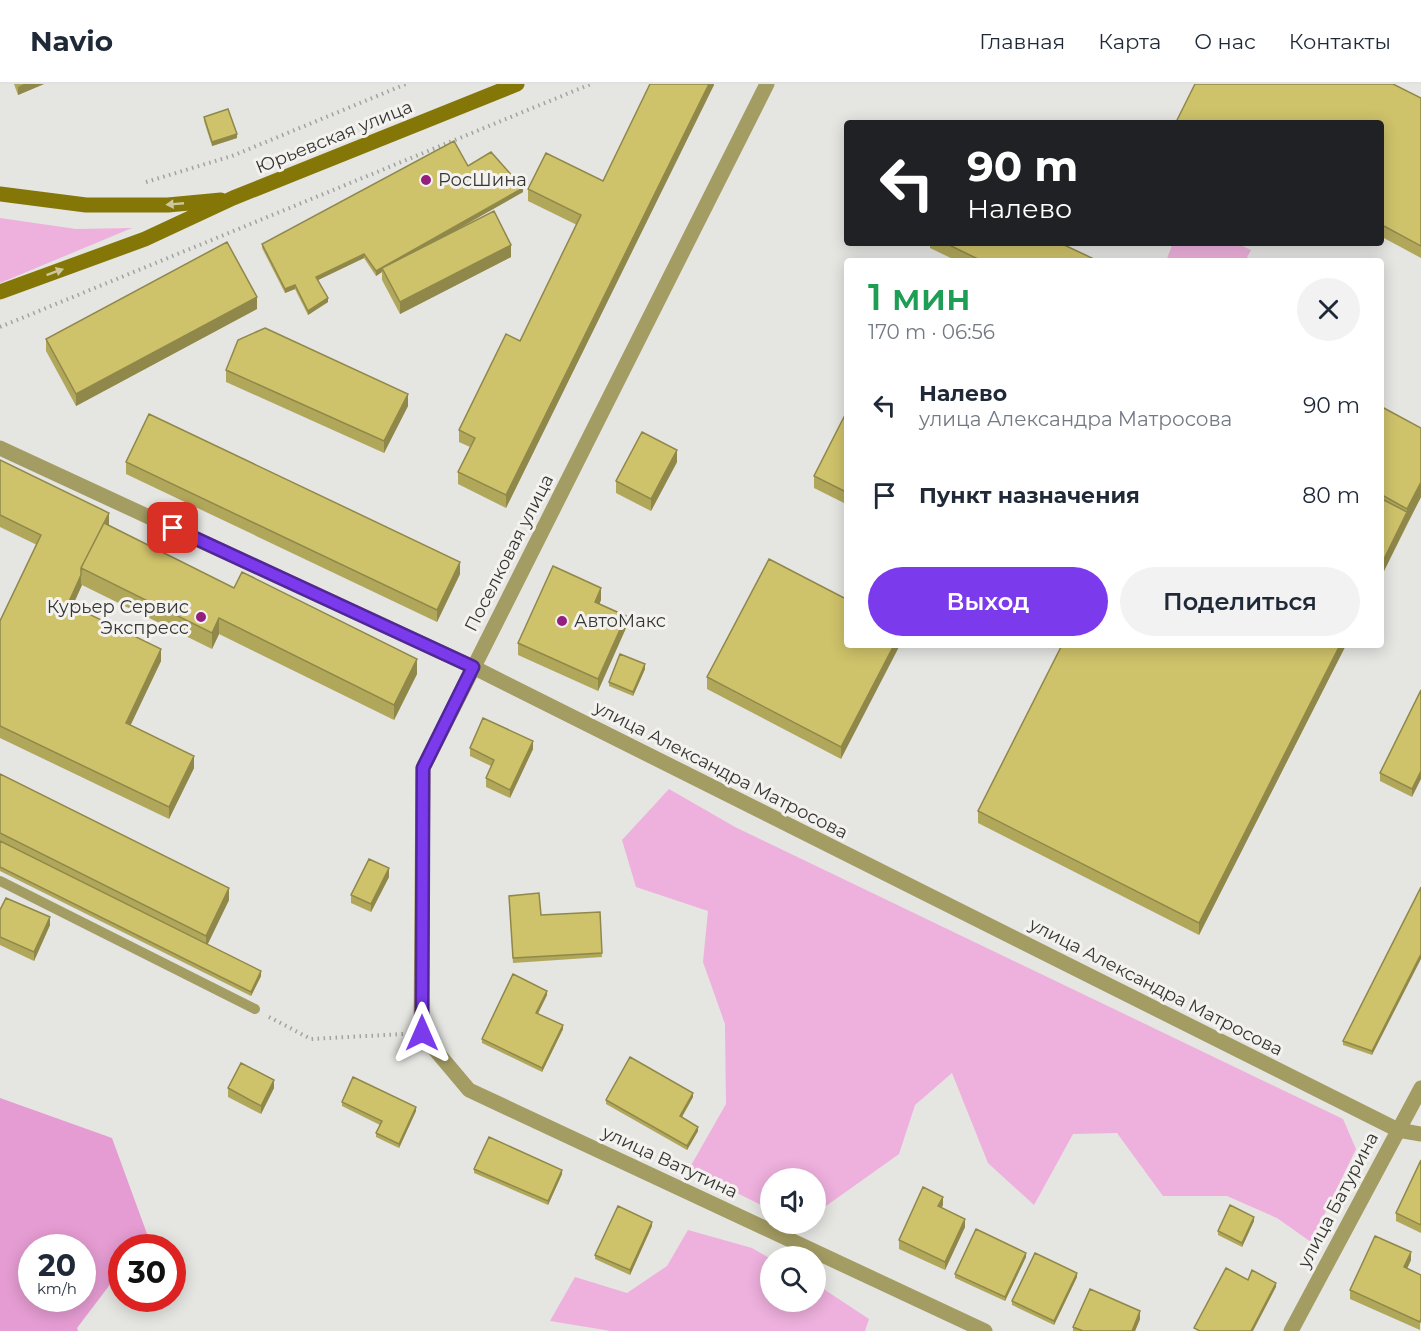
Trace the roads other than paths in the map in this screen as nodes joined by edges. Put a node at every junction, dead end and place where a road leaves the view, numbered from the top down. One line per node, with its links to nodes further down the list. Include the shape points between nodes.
1 (517, 84): 4 (main road, Юрьевская улица)
2 (767, 84): 7 (street, Поселковая улица)
3 (0, 194): 4 (main road, Юрьевская улица, one-way to 3, via 168,205 86,205)
4 (233, 198): 5 (main road, Юрьевская улица, one-way to 4, via 145,239)
5 (0, 292)
6 (0, 448): 7 (street, улица Александра Матросова)
7 (473, 667): 11 (street, Поселковая улица, via 423,768 422,1033); 12 (street, улица Александра Матросова)
8 (0, 881): 9 (lane)
9 (255, 1009)
10 (1421, 1088): 12 (street, улица Батурина)
11 (469, 1090): 14 (street, улица Ватутина)
12 (1398, 1130): 13 (street, улица Александра Матросова); 15 (street, улица Батурина)
13 (1421, 1134)
14 (985, 1331)
15 (1291, 1331)

